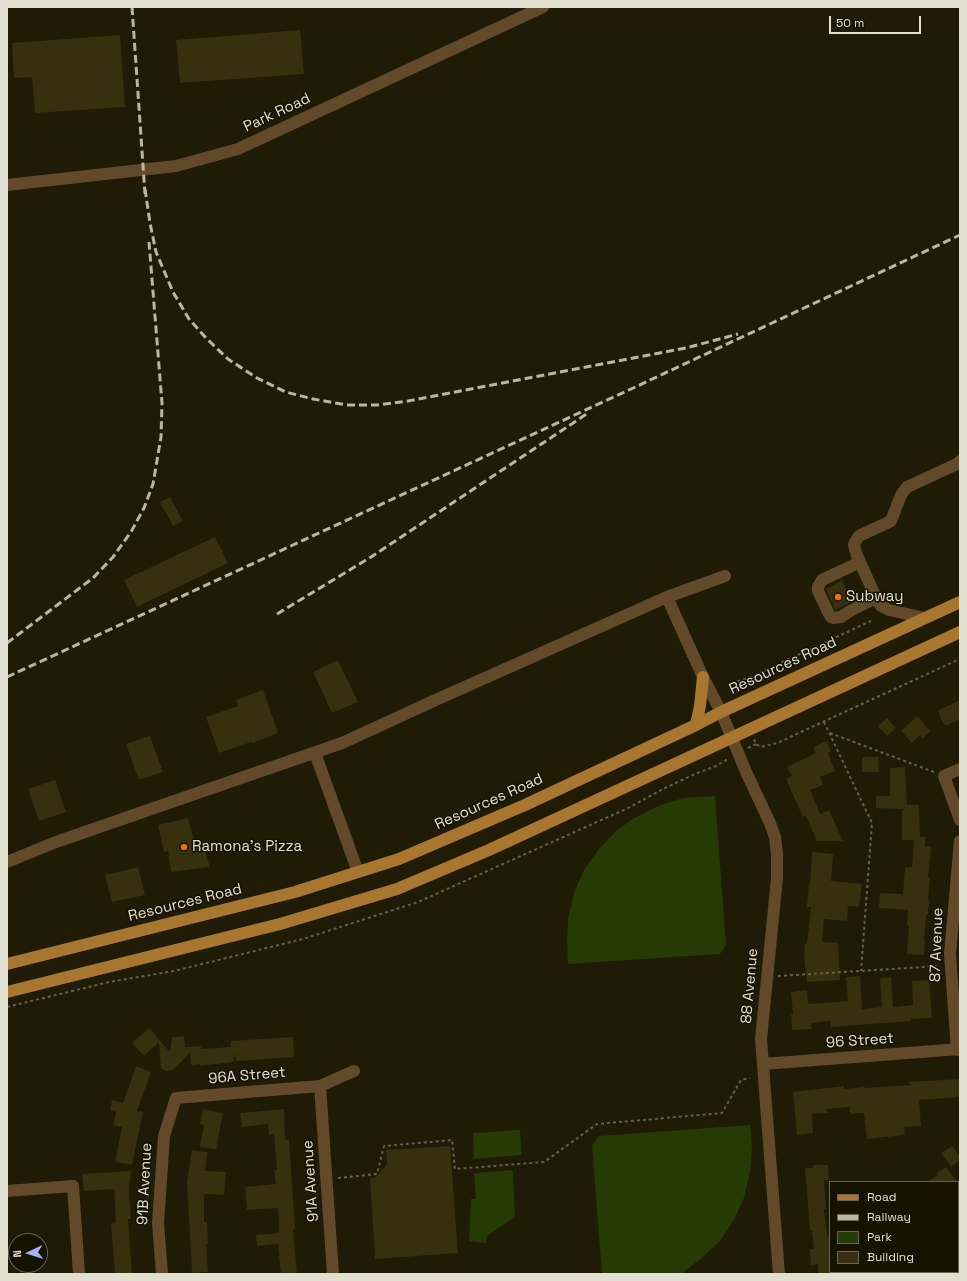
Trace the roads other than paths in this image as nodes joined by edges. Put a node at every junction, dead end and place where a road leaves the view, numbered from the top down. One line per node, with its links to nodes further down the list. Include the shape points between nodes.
1 (543, 7): 2 (street, Park Road, via 238,149 176,166)
2 (7, 186)
3 (960, 461): 4 (street, via 907,487 891,522 856,538 854,545)
4 (860, 562): 7 (street); 7 (street, via 822,580 818,591 833,618 841,617)
5 (725, 576): 6 (street)
6 (667, 597): 11 (street, 88 Avenue); 15 (street)
7 (876, 598): 9 (street, via 881,606 889,610)
8 (960, 602): 9 (main road, Resources Road)
9 (925, 618): 12 (main road, Resources Road)
10 (960, 632): 14 (main road)
11 (703, 677): 12 (street, 88 Avenue); 13 (main road)
12 (721, 712): 13 (main road, Resources Road); 14 (street, 88 Avenue)
13 (696, 725): 20 (main road, Resources Road, via 518,808 399,859)
14 (732, 738): 22 (main road, via 489,850 397,888 280,924); 24 (street, 88 Avenue, via 770,823 777,854 761,1039)
15 (315, 753): 19 (street, via 56,842); 20 (street)
16 (960, 768): 17 (street, via 944,776)
17 (960, 820)
18 (960, 840): 23 (street, 87 Avenue, via 950,966)
19 (7, 862)
20 (358, 872): 21 (main road, Resources Road, via 295,892)
21 (7, 964)
22 (7, 992)
23 (958, 1050): 24 (street, 96 Street)
24 (763, 1064): 32 (street, 88 Avenue)
25 (354, 1071): 26 (street, 96A Street)
26 (320, 1086): 27 (street, 96A Street); 31 (street, 91A Avenue)
27 (176, 1098): 30 (street, 91B Avenue, via 164,1136 158,1223)
28 (7, 1191): 29 (street, via 73,1186)
29 (79, 1274)
30 (162, 1274)
31 (333, 1274)
32 (779, 1274)

